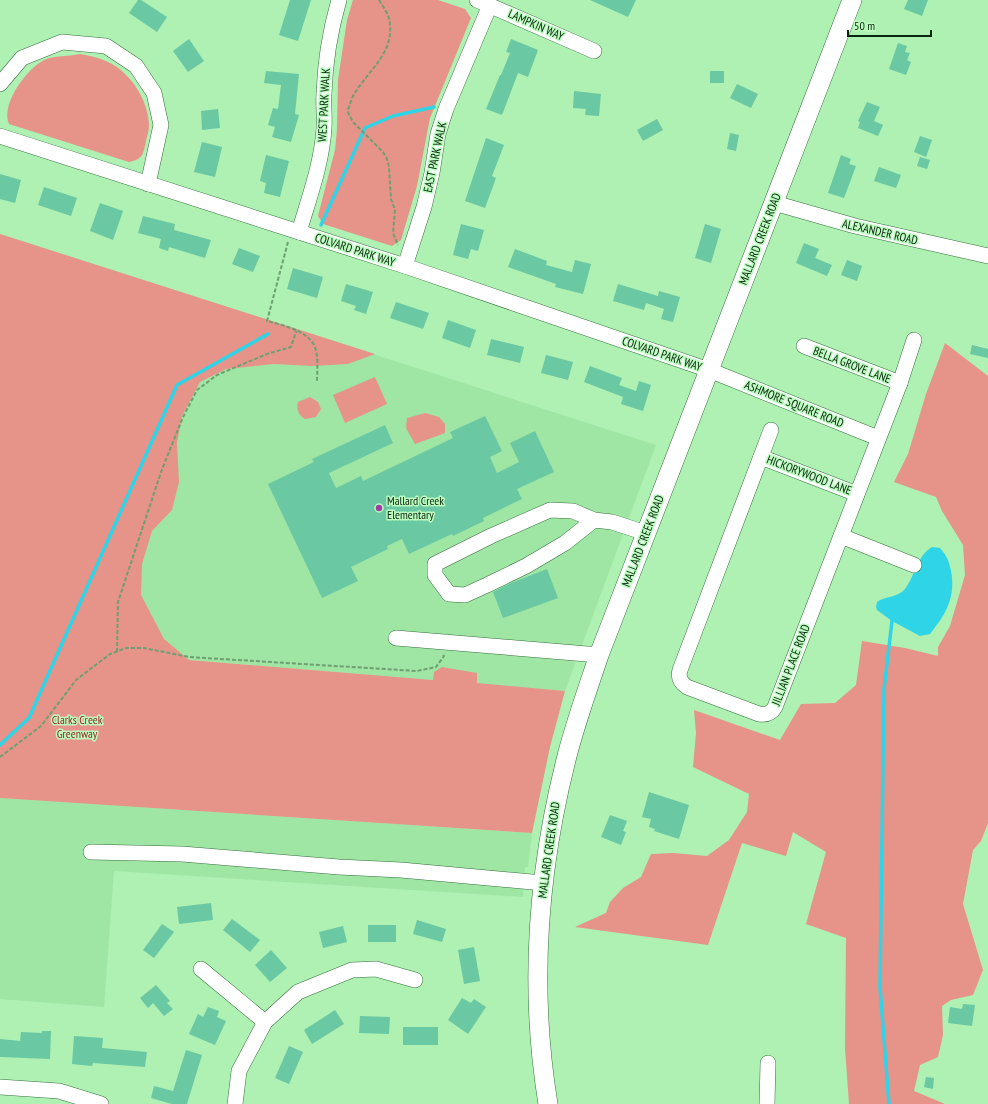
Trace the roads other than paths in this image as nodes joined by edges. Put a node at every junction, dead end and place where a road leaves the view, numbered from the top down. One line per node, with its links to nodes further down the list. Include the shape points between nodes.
1 (339, 0): 9 (street, WEST PARK WALK, via 326,62 321,154)
2 (852, 0): 8 (main road, MALLARD CREEK ROAD)
3 (484, 3): 4 (street, LAMPKIN WAY); 11 (street, EAST PARK WALK, via 438,134 424,207)
4 (594, 51)
5 (0, 84): 7 (street, via 22,58 62,42 106,46 136,66 154,93 161,125)
6 (0, 136): 7 (street, COLVARD PARK WAY)
7 (148, 184): 9 (street, COLVARD PARK WAY)
8 (774, 203): 10 (street, ALEXANDER ROAD, via 855,226); 14 (main road, MALLARD CREEK ROAD)
9 (294, 236): 11 (street, COLVARD PARK WAY)
10 (988, 256)
11 (405, 266): 14 (street, COLVARD PARK WAY)
12 (914, 340): 15 (street, JILLIAN PLACE ROAD)
13 (804, 346): 15 (street, BELLA GROVE LANE)
14 (709, 370): 17 (street, ASHMORE SQUARE ROAD); 21 (main road, MALLARD CREEK ROAD)
15 (900, 383): 17 (street, JILLIAN PLACE ROAD)
16 (772, 430): 18 (street, JILLIAN PLACE ROAD)
17 (878, 438): 19 (street, JILLIAN PLACE ROAD)
18 (761, 457): 19 (street, HICKORYWOOD LANE); 22 (street, JILLIAN PLACE ROAD, via 680,670 679,676 683,684 758,714 770,713)
19 (857, 494): 22 (street, JILLIAN PLACE ROAD)
20 (594, 520): 20 (street, via 573,511 550,510 436,564 435,576 449,594 465,595 546,555); 21 (street, via 612,522)
21 (646, 533): 25 (main road, MALLARD CREEK ROAD)
22 (841, 536): 23 (street)
23 (914, 565)
24 (396, 638): 25 (street)
25 (599, 655): 27 (main road, MALLARD CREEK ROAD, via 567,755 554,810)
26 (91, 852): 27 (street, via 182,854)
27 (543, 883): 36 (main road, MALLARD CREEK ROAD, via 538,984 541,1049)
28 (201, 969): 30 (street)
29 (415, 980): 30 (street, via 376,969 352,970 298,992)
30 (265, 1022): 35 (street, via 239,1071)
31 (768, 1063): 37 (street)
32 (0, 1087): 33 (street)
33 (58, 1098): 34 (street)
34 (101, 1104)
35 (235, 1104)
36 (548, 1104)
37 (767, 1104)

